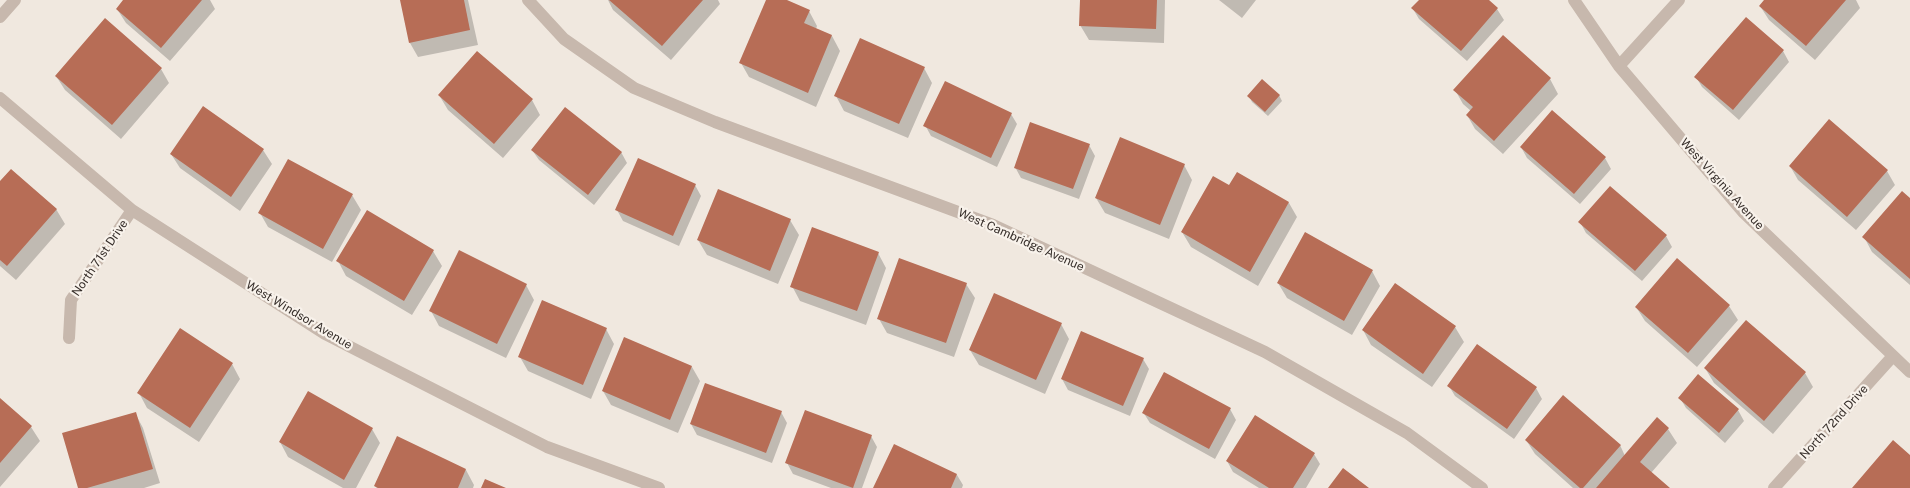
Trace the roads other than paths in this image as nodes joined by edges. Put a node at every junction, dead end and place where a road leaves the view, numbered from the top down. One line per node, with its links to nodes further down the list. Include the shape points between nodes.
1 (15, 0): 5 (street)
2 (528, 0): 13 (street, West Cambridge Avenue, via 564,39 634,88 715,122 993,225 1265,352 1407,433)
3 (1574, 0): 6 (street, West Virginia Avenue)
4 (1679, 0): 6 (street)
5 (0, 17)
6 (1619, 66): 10 (street, West Virginia Avenue, via 1744,213)
7 (0, 98): 8 (street, West Windsor Avenue)
8 (132, 210): 9 (street, North 71st Drive, via 71,300); 12 (street, West Windsor Avenue, via 325,334 547,447)
9 (69, 338)
10 (1893, 356): 11 (street, West Virginia Avenue); 14 (street, North 72nd Drive)
11 (1910, 372)
12 (659, 488)
13 (1482, 488)
14 (1774, 488)

